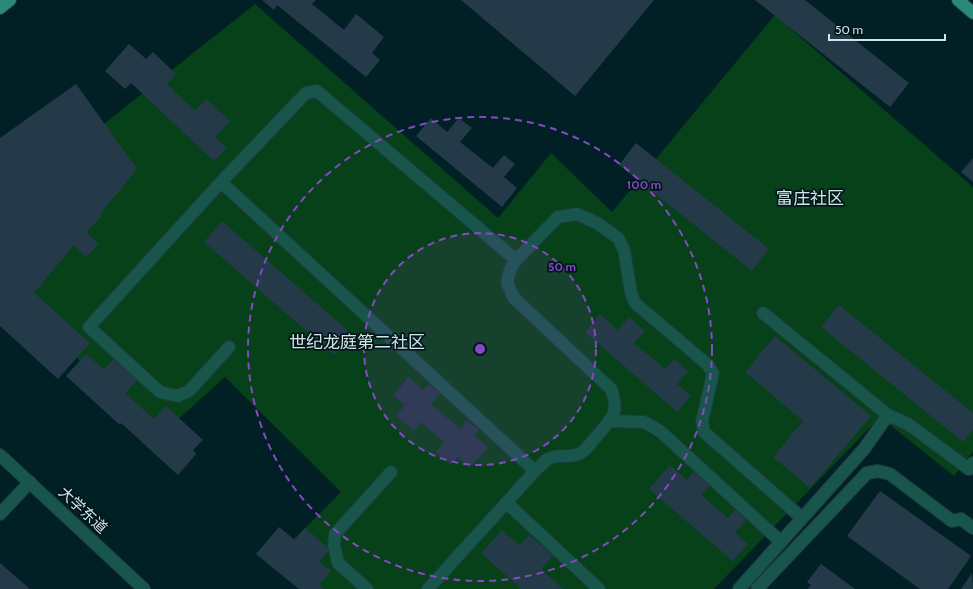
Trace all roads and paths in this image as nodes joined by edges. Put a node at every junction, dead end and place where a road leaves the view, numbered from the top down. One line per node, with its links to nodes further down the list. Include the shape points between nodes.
1 (10, 0): 3 (main road)
2 (958, 0): 4 (main road)
3 (0, 8)
4 (973, 12)
5 (221, 182): 6 (street, via 306,94 317,91); 8 (street, via 89,327 160,392 178,396 189,391); 13 (street)
6 (516, 260): 10 (street, via 507,283 514,298 611,388 616,401); 18 (street, via 558,217 577,214 597,223 618,238 624,250 631,293 635,302 708,366 713,374 702,421 704,432)
7 (763, 313): 9 (street)
8 (229, 347)
9 (888, 415): 12 (street, via 908,424 969,469); 18 (street, via 864,449)
10 (609, 421): 13 (street, via 582,453 548,459); 20 (street, via 644,422 660,430)
11 (0, 455): 15 (street, 大学东道)
12 (973, 463)
13 (535, 471): 16 (street)
14 (391, 472): 22 (street, via 335,534 334,545 338,564)
15 (30, 482): 17 (street); 21 (street, 大学东道)
16 (507, 503): 23 (street); 24 (street)
17 (0, 514)
18 (802, 518): 20 (street)
19 (973, 528): 26 (street, via 962,519 952,521 890,474 878,471 867,473)
20 (781, 542): 25 (street)
21 (144, 589)
22 (367, 589)
23 (428, 589)
24 (599, 589)
25 (739, 589)
26 (757, 589)

